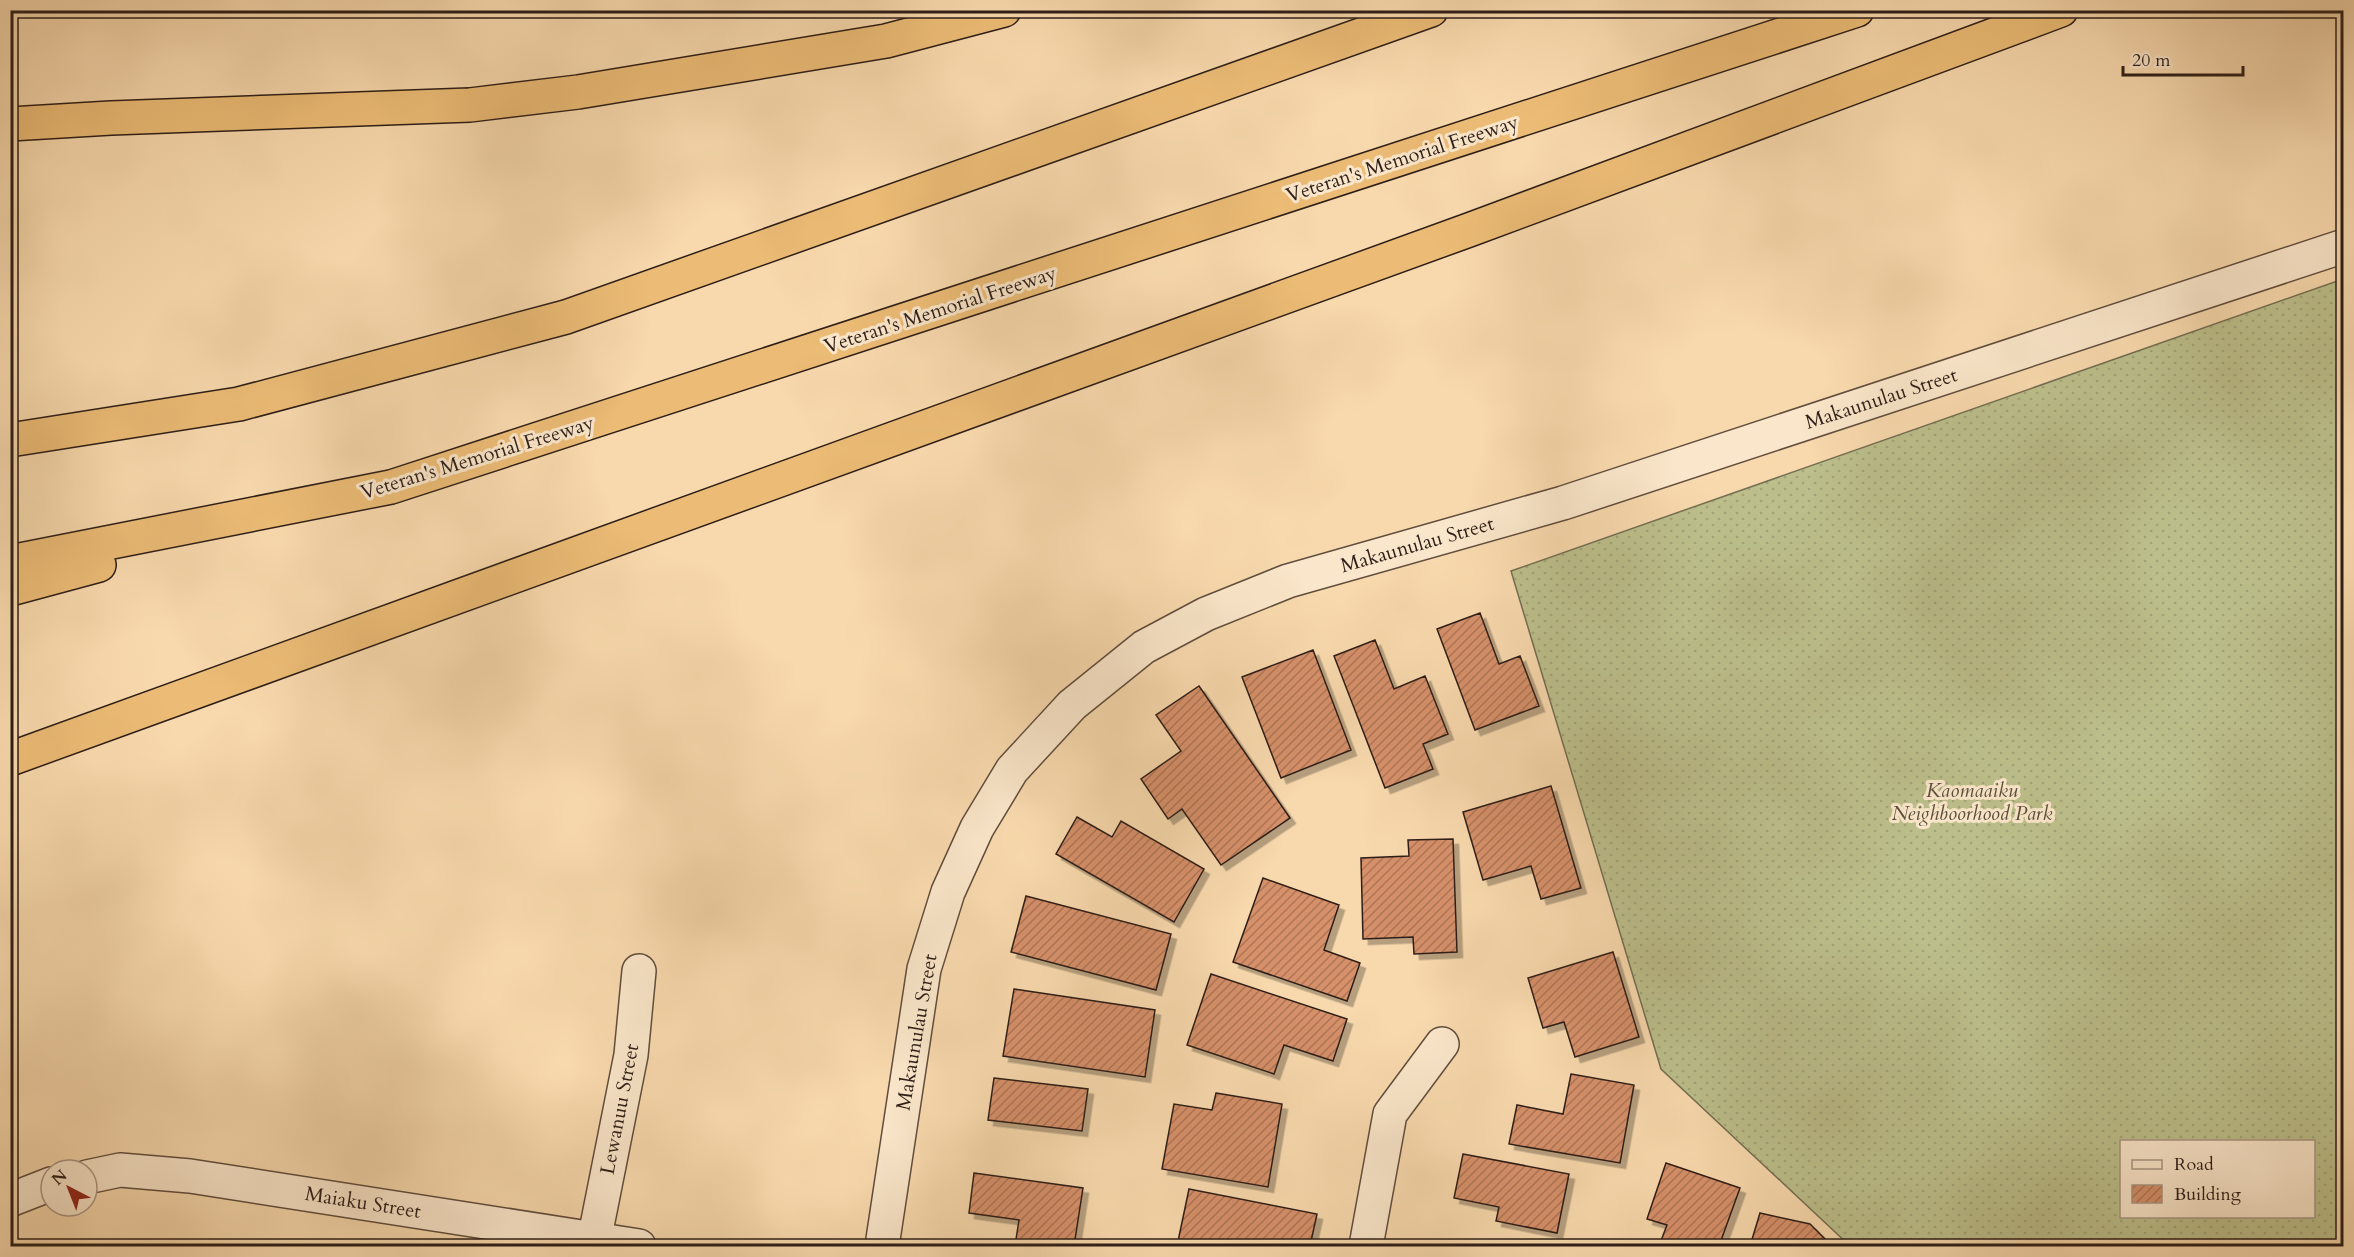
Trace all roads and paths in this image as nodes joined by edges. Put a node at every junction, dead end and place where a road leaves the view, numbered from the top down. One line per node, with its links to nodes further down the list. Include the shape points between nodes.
1 (1004, 10): 5 (highway, via 886,41 578,92 470,105)
2 (1431, 10): 7 (highway, via 566,317 239,404)
3 (1857, 10): 8 (highway, Veteran's Memorial Freeway)
4 (2061, 10): 11 (highway, via 1457,234)
5 (10, 124)
6 (2343, 246): 19 (street, Makaunulau Street, via 1563,503 1288,581 1206,614 1144,647 1072,705 1012,770 977,828 948,892 924,969)
7 (10, 440)
8 (391, 487): 9 (highway, Veteran's Memorial Freeway); 10 (highway)
9 (10, 562)
10 (10, 589)
11 (10, 759)
12 (639, 971): 17 (street, Lewanuu Street, via 631,1055)
13 (1442, 1044): 20 (street, via 1390,1114)
14 (99, 1174): 17 (street, Maiaku Street, via 120,1170 190,1176)
15 (39, 1189): 16 (street)
16 (10, 1200)
17 (593, 1243): 18 (street, Maiaku Street)
18 (639, 1246)
19 (882, 1246)
20 (1366, 1246)

